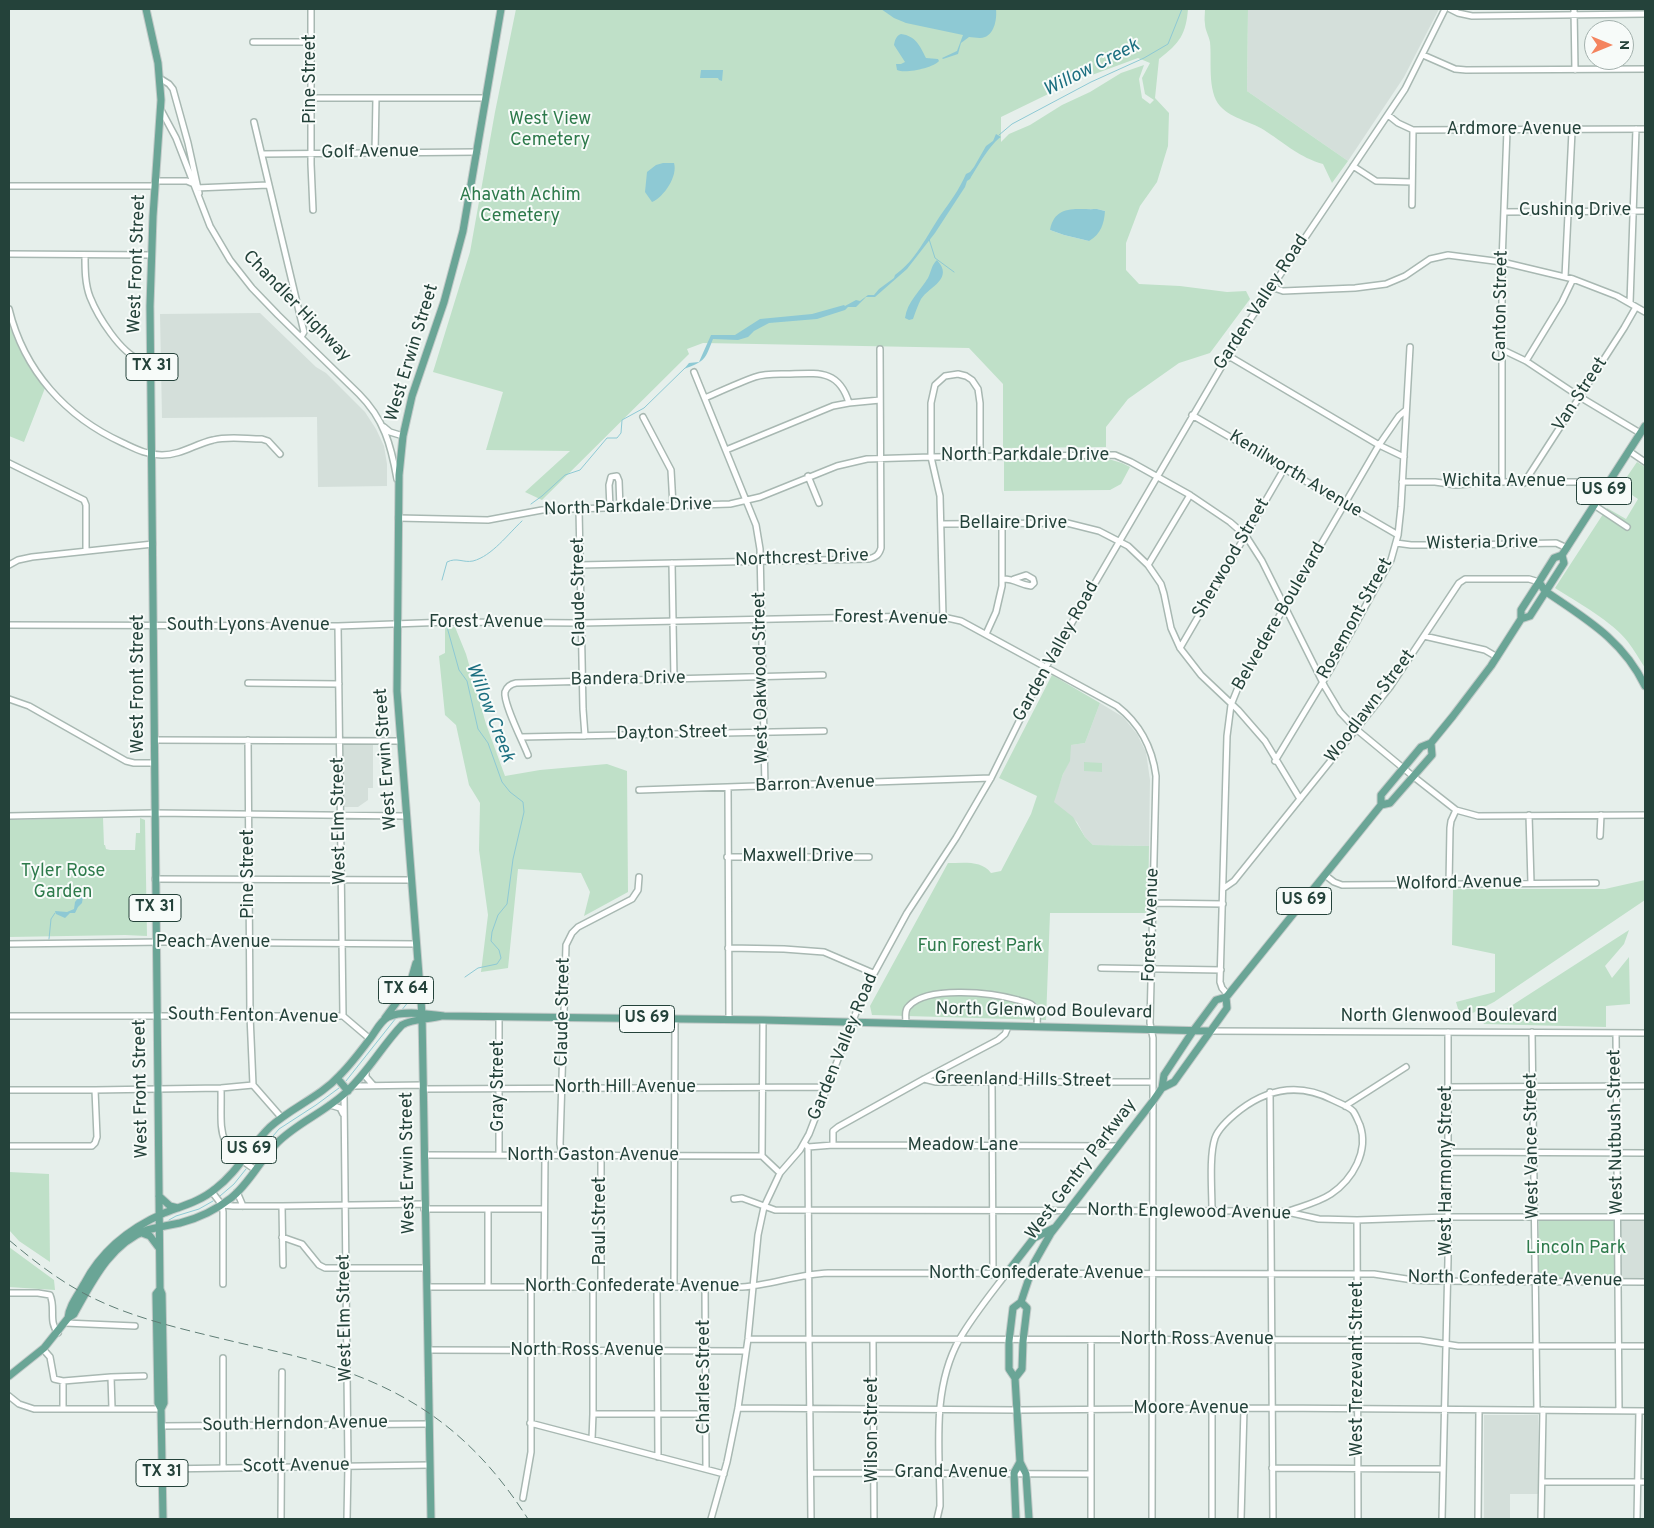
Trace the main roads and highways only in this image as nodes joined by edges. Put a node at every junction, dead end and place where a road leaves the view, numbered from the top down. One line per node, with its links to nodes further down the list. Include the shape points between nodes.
1 (146, 9): 22 (main road, West Front Street / TX 31, via 156,47 161,110 151,255)
2 (501, 9): 11 (main road, West Erwin Street / TX 64, via 466,217 452,275 412,396 403,436 398,518 397,691)
3 (1645, 426): 4 (main road, West Gentry Parkway / US 69)
4 (1562, 555): 5 (main road, West Gentry Parkway / US 69, via 1554,558); 6 (main road, West Gentry Parkway / US 69, via 1564,563)
5 (1538, 582): 6 (main road); 7 (main road, West Gentry Parkway / US 69, via 1521,610)
6 (1545, 591): 7 (main road, West Gentry Parkway / US 69, via 1530,616); 8 (main road, via 1605,632 1627,656)
7 (1521, 619): 9 (main road, West Gentry Parkway / US 69, via 1465,702)
8 (1645, 686)
9 (1431, 743): 10 (main road, West Gentry Parkway / US 69, via 1421,746 1381,795); 10 (main road, West Gentry Parkway / US 69, via 1432,755 1390,803)
10 (1381, 805): 12 (main road, West Gentry Parkway / US 69)
11 (417, 955): 13 (main road, West Erwin Street / TX 64); 14 (main road, TX 64, via 410,984)
12 (1227, 996): 16 (main road, West Gentry Parkway / US 69, via 1216,1000); 17 (main road, West Gentry Parkway / US 69, via 1227,1008)
13 (422, 1017): 14 (main road, US 69, via 392,1016); 15 (main road, US 69); 16 (main road, North Glenwood Boulevard / US 69, via 430,1013 442,1016); 18 (main road, West Erwin Street)
14 (383, 1021): 19 (main road, US 69)
15 (406, 1022): 18 (main road, via 417,1026); 21 (main road, US 69)
16 (1193, 1031): 17 (main road, North Glenwood Boulevard / US 69); 20 (main road, West Gentry Parkway, via 1164,1075)
17 (1209, 1031): 20 (main road, West Gentry Parkway, via 1174,1082)
18 (422, 1039): 36 (main road, West Erwin Street)
19 (337, 1078): 21 (main road); 23 (main road, US 69, via 320,1093 281,1117 212,1192)
20 (1162, 1088): 26 (main road, West Gentry Parkway)
21 (348, 1090): 25 (main road, US 69, via 283,1137 222,1205 209,1213)
22 (159, 1196): 23 (main road, via 170,1206); 24 (main road, West Front Street / TX 31)
23 (178, 1208): 24 (main road, US 69)
24 (159, 1216): 25 (main road, West Front Street / TX 31); 31 (main road, US 69, via 126,1234 99,1260 69,1311)
25 (159, 1227): 27 (main road, US 69); 28 (main road, West Front Street / TX 31)
26 (1054, 1228): 29 (main road, via 1034,1238); 30 (main road, West Gentry Parkway, via 1038,1253)
27 (141, 1233): 28 (main road, via 149,1236); 31 (main road, US 69, via 121,1246 104,1265)
28 (159, 1248): 35 (main road, West Front Street / TX 31, via 160,1289 156,1294)
29 (1006, 1274)
30 (1021, 1302): 33 (main road, West Gentry Parkway, via 1027,1308 1022,1369); 33 (main road, West Gentry Parkway, via 1014,1308 1009,1340 1009,1369)
31 (67, 1321): 32 (main road, US 69, via 44,1348)
32 (9, 1376)
33 (1015, 1378): 34 (main road, West Gentry Parkway)
34 (1020, 1462): 37 (main road, via 1014,1473); 38 (main road, West Gentry Parkway, via 1026,1474)
35 (163, 1519)
36 (431, 1519)
37 (1016, 1519)
38 (1029, 1519)

